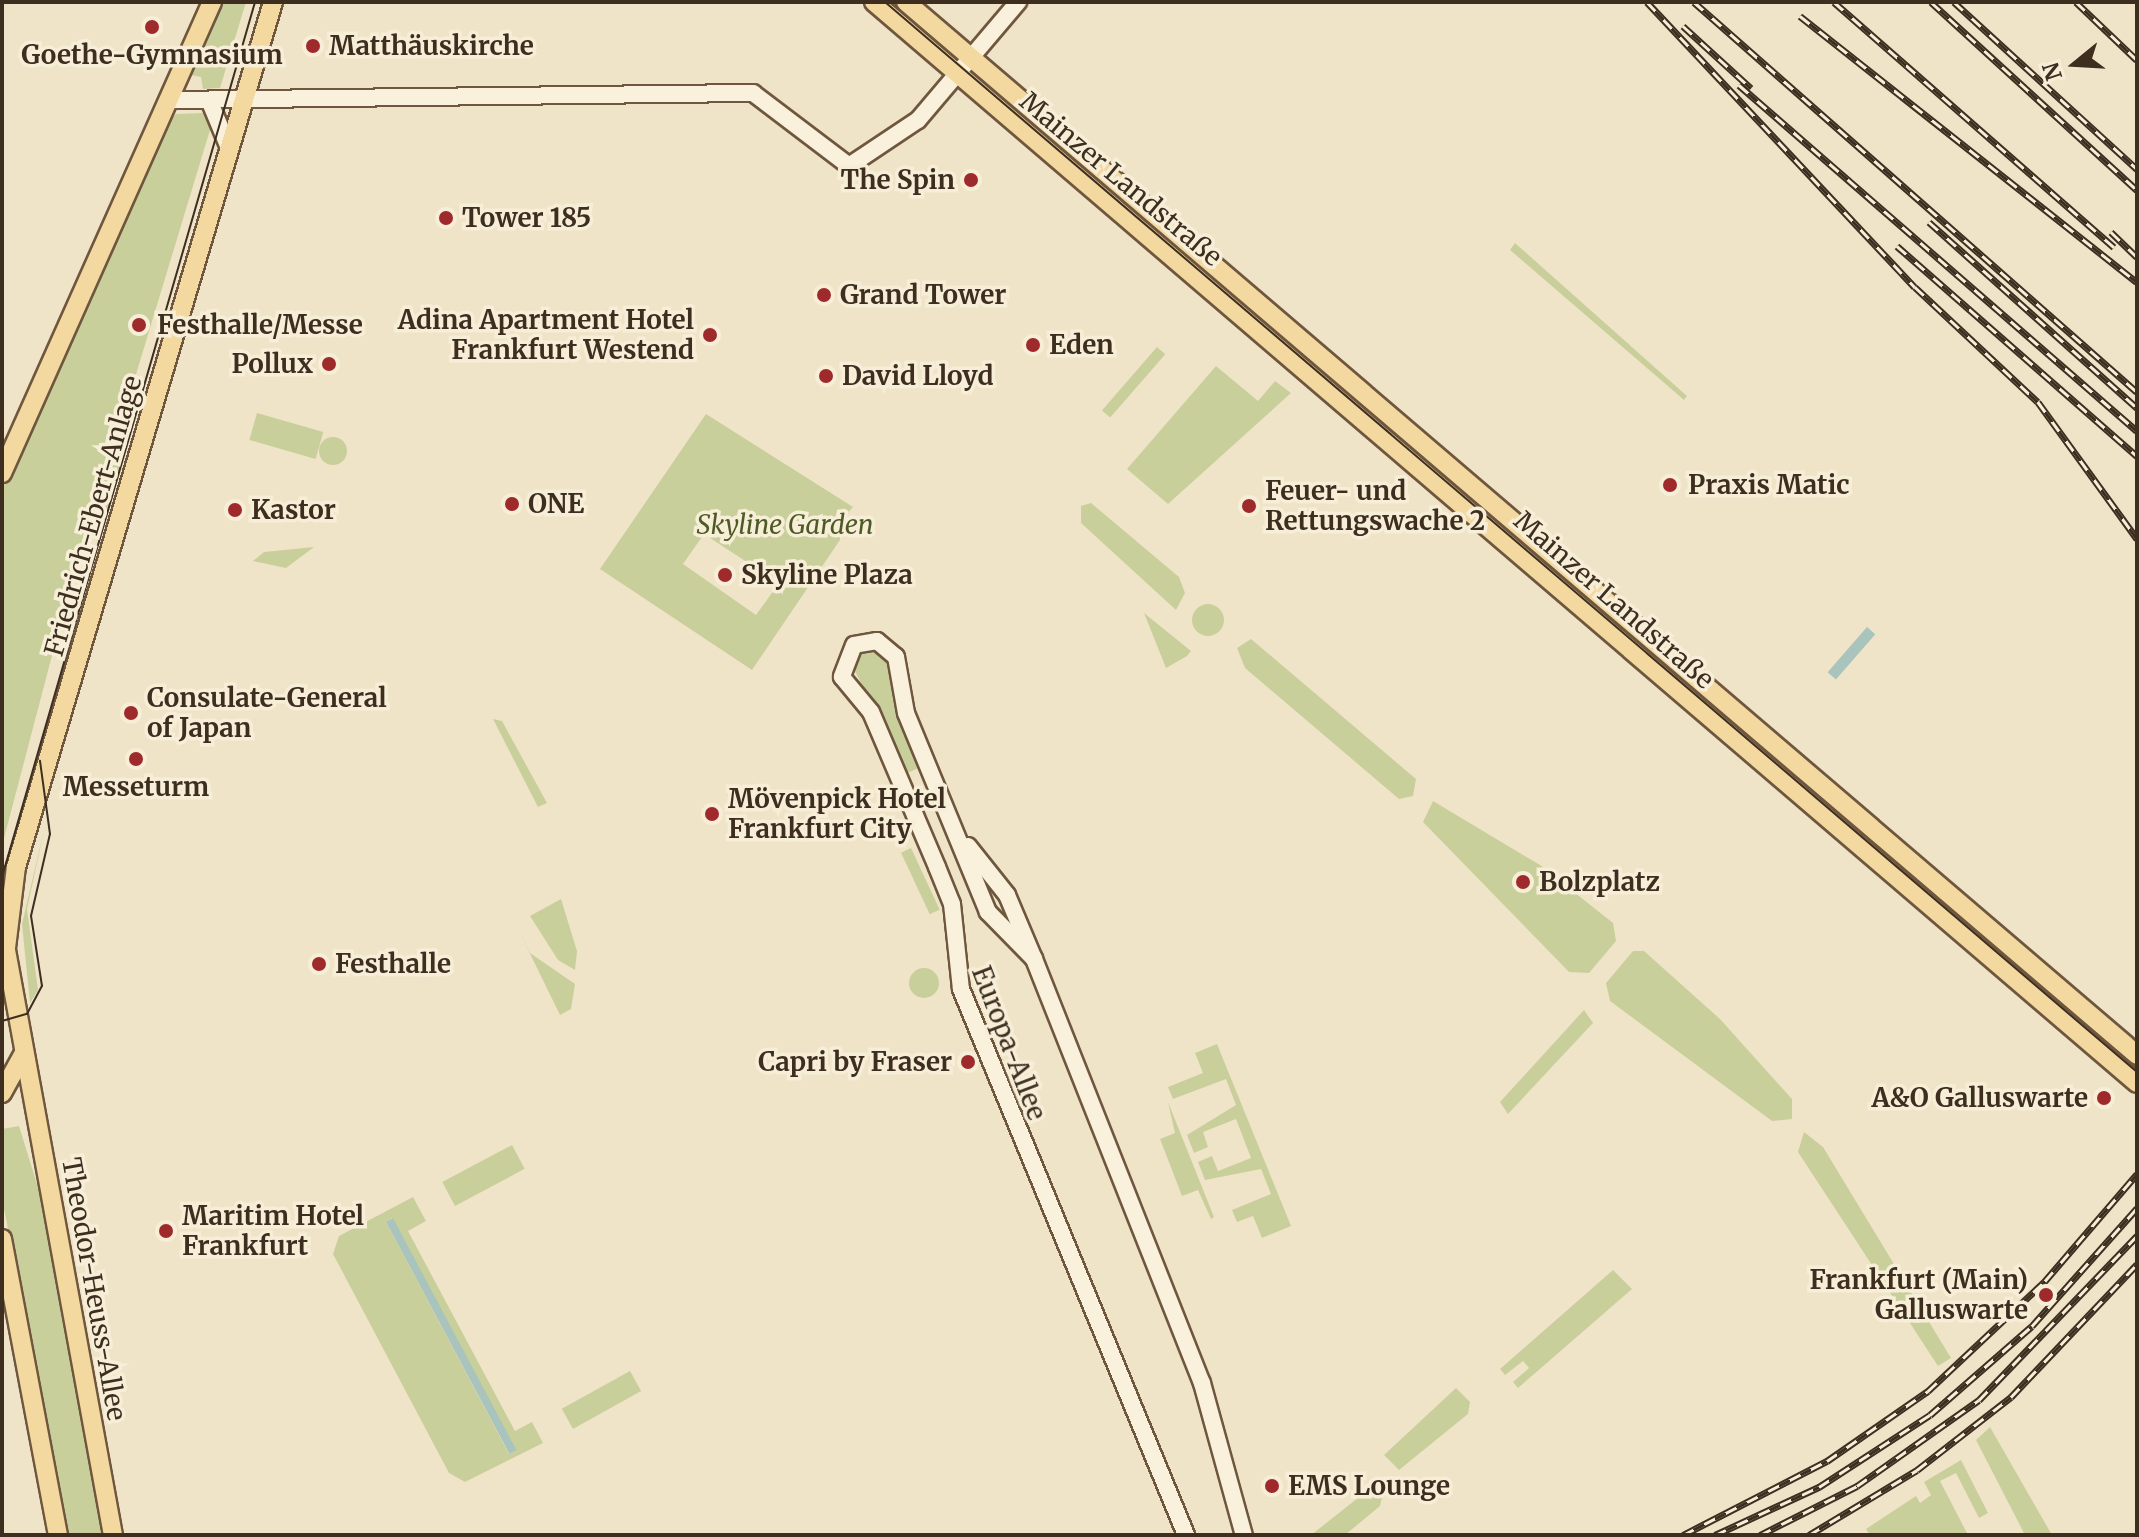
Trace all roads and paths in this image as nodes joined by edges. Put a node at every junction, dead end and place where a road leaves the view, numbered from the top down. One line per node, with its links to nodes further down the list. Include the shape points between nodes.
1 (212, 2): 8 (main road)
2 (273, 2): 10 (main road, Friedrich-Ebert-Anlage)
3 (874, 2): 7 (main road, Mainzer Landstraße)
4 (906, 2): 6 (main road, Mainzer Landstraße)
5 (1018, 2): 6 (street)
6 (972, 58): 7 (street); 17 (main road, Mainzer Landstraße)
7 (958, 74): 10 (street, via 918,120 849,166 763,97 698,92); 18 (main road, Mainzer Landstraße)
8 (168, 100): 9 (street); 12 (main road)
9 (209, 100): 10 (street); 11 (street)
10 (243, 100): 11 (main road, Friedrich-Ebert-Anlage)
11 (229, 148): 14 (main road, Friedrich-Ebert-Anlage, via 16,867)
12 (2, 473)
13 (953, 820): 15 (street, Europa-Allee, via 1003,887); 15 (street, Europa-Allee, via 988,912); 23 (street, Europa-Allee, via 906,713 896,657 877,641 854,645 842,677 871,712 952,904 961,989)
14 (4, 941): 16 (main road, Friedrich-Ebert-Anlage)
15 (1034, 959): 24 (street, Europa-Allee, via 1207,1397)
16 (24, 1053): 19 (main road); 22 (main road, Theodor-Heuss-Allee)
17 (2137, 1055)
18 (2137, 1083)
19 (2, 1093)
20 (2, 1239): 21 (main road)
21 (58, 1535)
22 (113, 1535)
23 (1186, 1535)
24 (1244, 1535)

